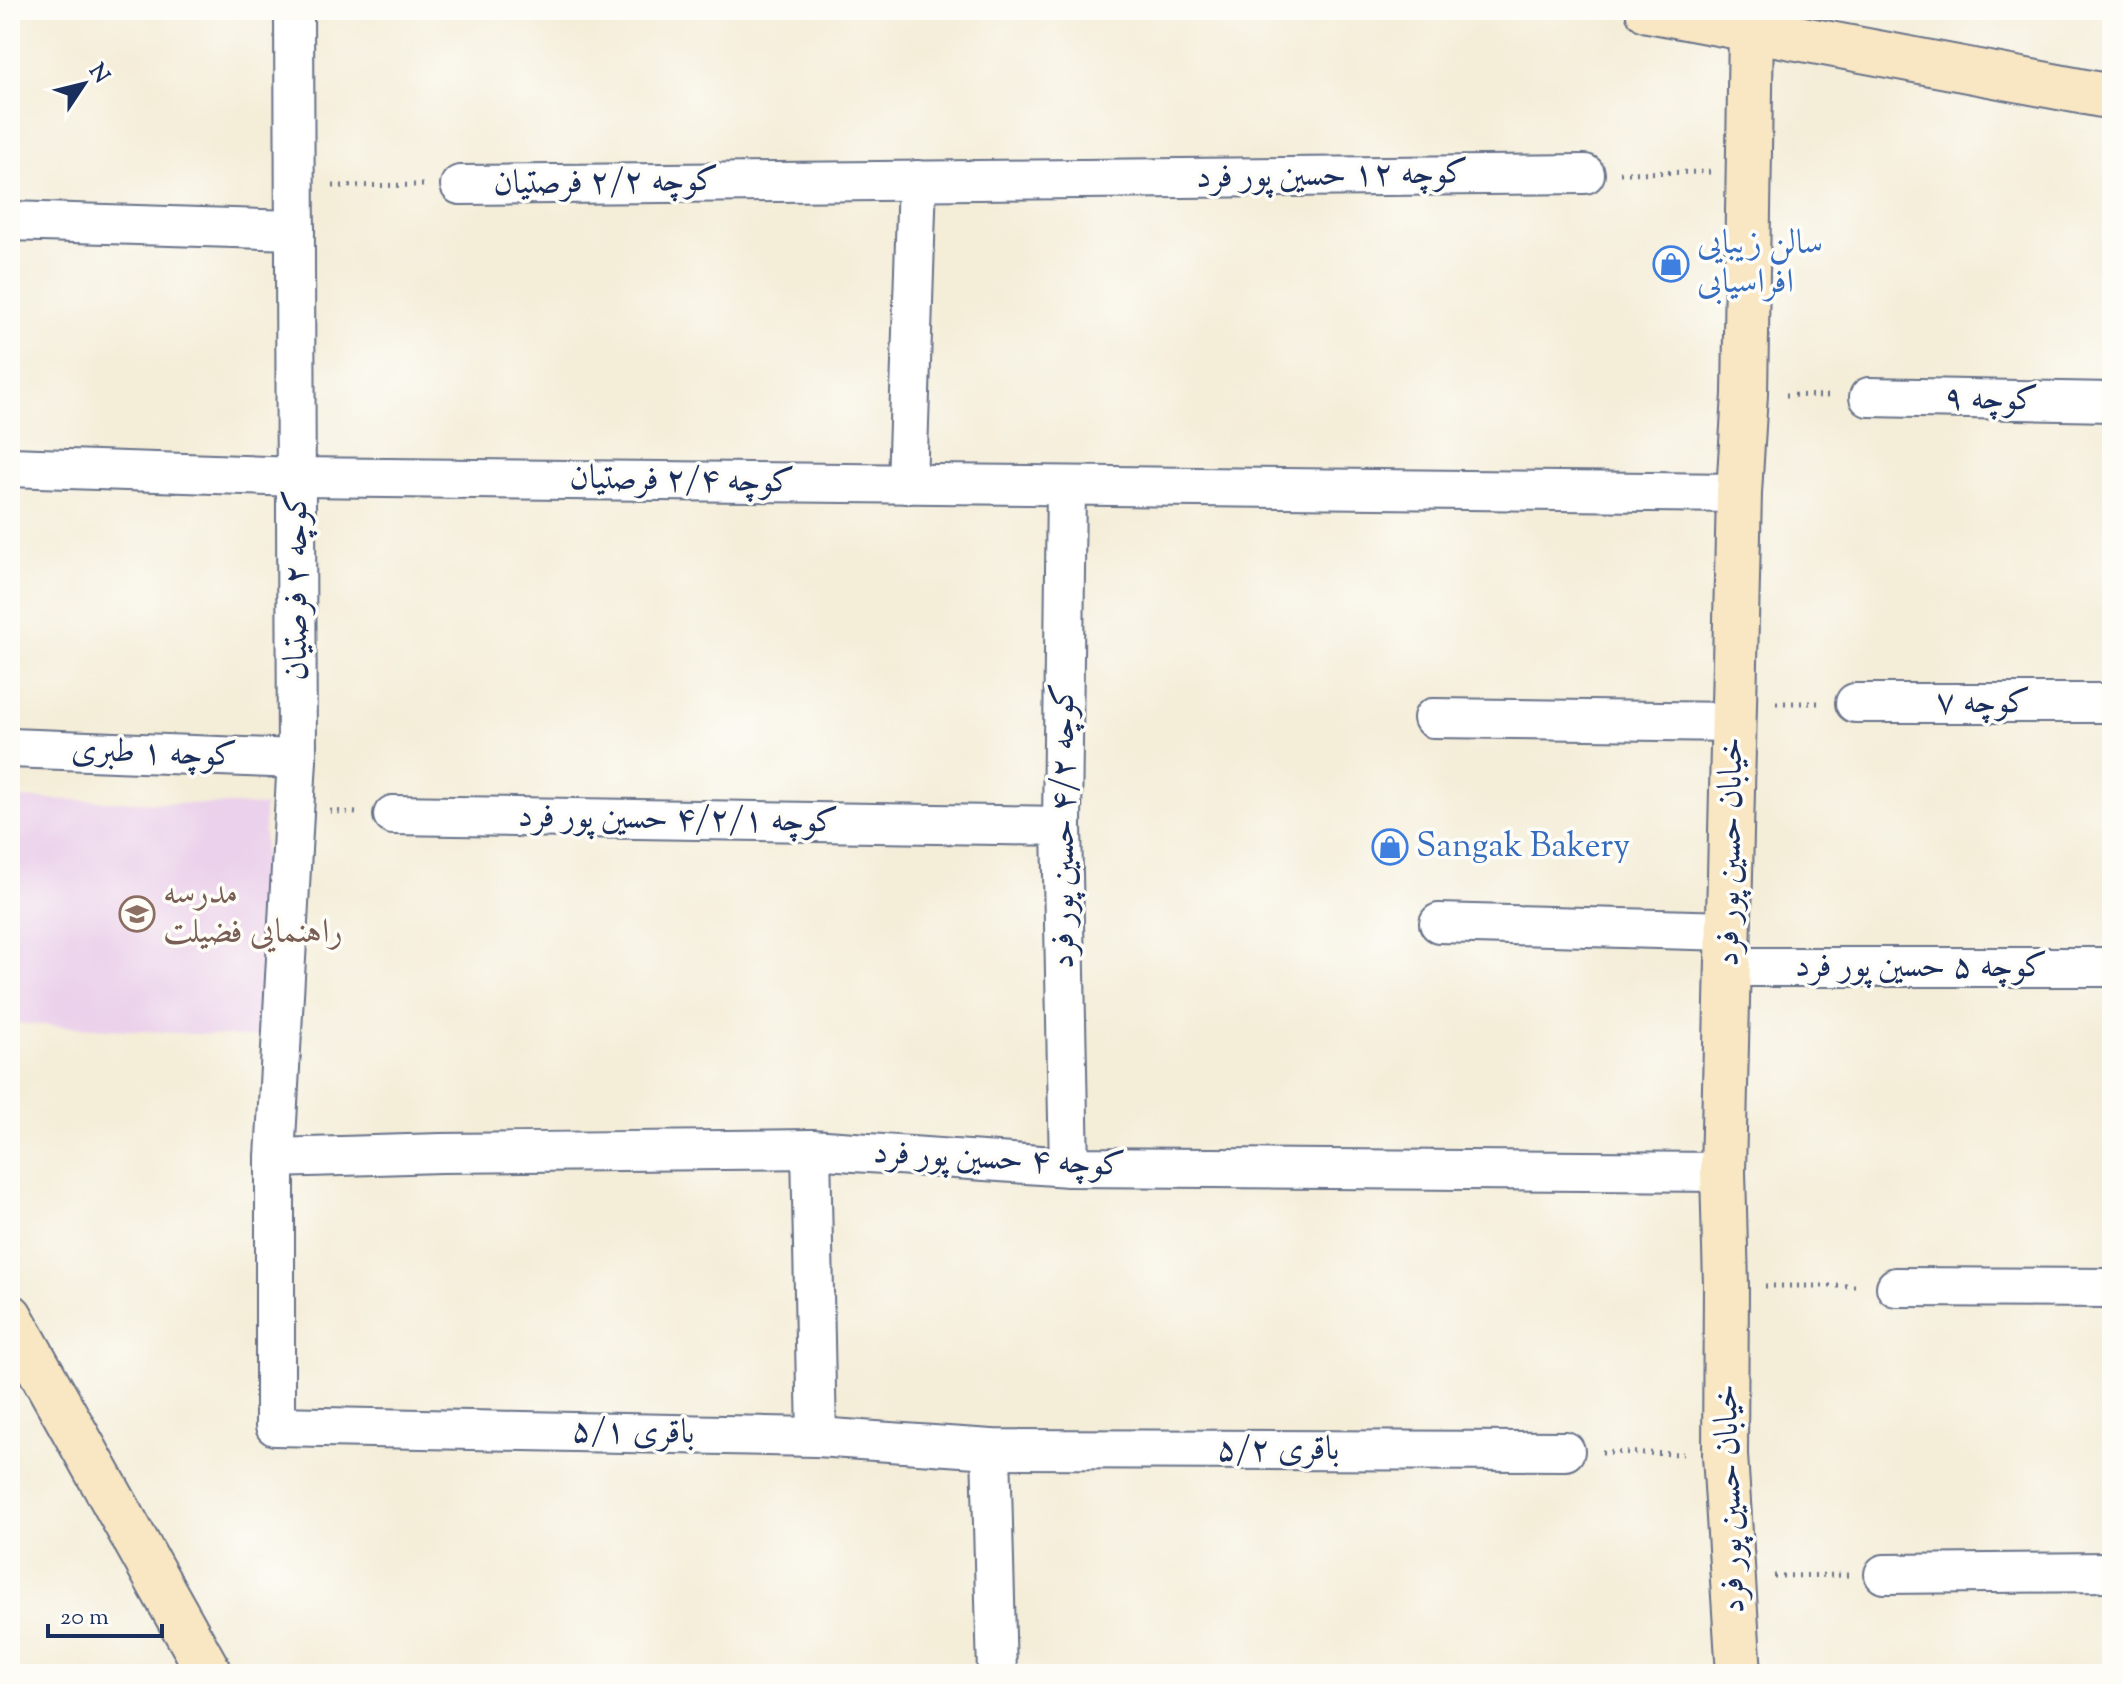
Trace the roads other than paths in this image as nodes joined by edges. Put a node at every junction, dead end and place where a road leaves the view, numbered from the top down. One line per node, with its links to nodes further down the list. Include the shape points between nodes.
1 (294, 10): 9 (street, کوچه ۲ فرصتیان)
2 (1648, 10): 3 (street)
3 (1751, 29): 4 (street); 16 (street, خیابان حسین پور فرد)
4 (2112, 97)
5 (1585, 174): 6 (street, کوچه ۱۲ حسین پور فرد)
6 (917, 180): 7 (street, کوچه ۲/۲ فرصتیان); 14 (street)
7 (460, 185)
8 (10, 221): 9 (street)
9 (295, 230): 13 (street, کوچه ۲ فرصتیان)
10 (1869, 397): 11 (street, کوچه ۹)
11 (2112, 402)
12 (10, 467): 13 (street, کوچه ۲/۴ فرصتیان)
13 (298, 477): 14 (street, کوچه ۲/۴ فرصتیان); 22 (street, کوچه ۲ فرصتیان)
14 (907, 484): 15 (street, کوچه ۲/۴ فرصتیان)
15 (1066, 486): 16 (street, کوچه ۲/۴ فرصتیان); 24 (street, کوچه ۴/۲ حسین پور فرد)
16 (1739, 493): 19 (street, خیابان حسین پور فرد)
17 (1855, 703): 18 (street, کوچه ۷)
18 (2112, 703)
19 (1733, 712): 20 (street); 26 (street, خیابان حسین پور فرد)
20 (1433, 718)
21 (10, 748): 22 (street, کوچه ۱ طبری)
22 (297, 759): 29 (street, کوچه ۲ فرصتیان)
23 (393, 815): 24 (street, کوچه ۴/۲/۱ حسین پور فرد)
24 (1062, 826): 30 (street, کوچه ۴/۲ حسین پور فرد)
25 (1439, 923): 26 (street, کوچه ۵ حسین پور فرد)
26 (1729, 949): 27 (street, کوچه ۵ حسین پور فرد); 31 (street, خیابان حسین پور فرد)
27 (2112, 967)
28 (811, 1149): 29 (street, کوچه ۴ حسین پور فرد); 30 (street, کوچه ۴ حسین پور فرد); 36 (street)
29 (275, 1158): 35 (street, کوچه ۲ فرصتیان)
30 (1069, 1167): 31 (street, کوچه ۴ حسین پور فرد)
31 (1723, 1172): 43 (street, خیابان حسین پور فرد, via 1725,1455)
32 (1896, 1287): 33 (street)
33 (2112, 1288)
34 (10, 1316): 41 (street)
35 (275, 1426): 36 (street, باقری ۵/۱)
36 (817, 1437): 37 (street, باقری ۵/۱)
37 (991, 1449): 38 (street, باقری ۵/۲); 42 (street)
38 (1565, 1451)
39 (2112, 1572): 40 (street)
40 (1884, 1574)
41 (210, 1674)
42 (997, 1674)
43 (1739, 1674)

